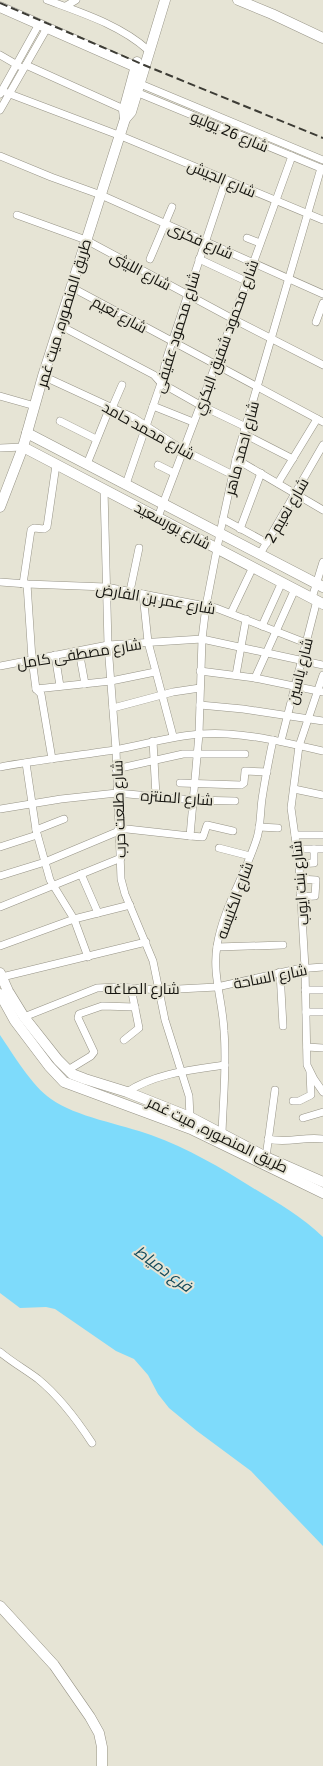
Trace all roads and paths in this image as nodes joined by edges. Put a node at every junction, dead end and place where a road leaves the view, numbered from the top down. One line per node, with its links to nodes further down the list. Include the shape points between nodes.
1 (47, 0): 6 (street)
2 (76, 0): 6 (street)
3 (158, 0): 10 (main road, طريق المنصوره, ميت غمر)
4 (165, 0): 10 (main road, طريق المنصوره, ميت غمر)
5 (238, 0): 9 (main road)
6 (66, 6): 10 (street, via 102,21)
7 (0, 8): 8 (main road)
8 (43, 26): 11 (street); 13 (street); 15 (main road)
9 (323, 38)
10 (146, 47): 15 (main road, طريق المنصوره, ميت غمر); 16 (main road, طريق المنصوره, ميت غمر)
11 (22, 54): 13 (street); 14 (street)
12 (0, 55): 14 (street)
13 (26, 64): 14 (street); 18 (street); 20 (street)
14 (16, 65): 17 (street)
15 (136, 67): 20 (main road, طريق المنصوره, ميت غمر)
16 (137, 87): 20 (main road, طريق المنصوره, ميت غمر); 23 (street, شارع 26 يوليو); 24 (street, شارع 26 يوليو)
17 (1, 93): 18 (street, شارع الجيش)
18 (9, 94): 19 (street); 21 (street, شارع الجيش)
19 (0, 110)
20 (127, 114): 21 (main road, طريق المنصوره, ميت غمر)
21 (121, 136): 26 (street, شارع الجيش); 27 (main road, طريق المنصوره, ميت غمر)
22 (0, 156): 27 (street, شارع فكرى)
23 (292, 156): 25 (street, شارع 26 يوليو); 28 (street, شارع محمود شفيق البكري)
24 (323, 160)
25 (322, 169): 30 (street, شارع احمد ماهر)
26 (226, 180): 28 (street, شارع الجيش); 36 (street, شارع محمود عفيفى)
27 (101, 195): 33 (street, شارع فكرى); 35 (main road, طريق المنصوره, ميت غمر)
28 (275, 200): 30 (street, شارع الجيش); 37 (street, شارع محمود شفيق البكري)
29 (172, 207): 33 (street)
30 (308, 214): 32 (street, شارع الجيش); 41 (street, شارع احمد ماهر)
31 (17, 215): 35 (street, شارع الليثى)
32 (323, 220)
33 (165, 224): 36 (street, شارع فكرى); 38 (street)
34 (247, 238): 37 (street)
35 (86, 240): 43 (main road, طريق المنصوره, ميت غمر); 45 (street, شارع الليثى)
36 (205, 242): 39 (street, شارع محمود عفيفى); 40 (street, شارع فكرى)
37 (260, 243): 40 (street, شارع محمود شفيق البكري)
38 (150, 259)
39 (199, 259): 42 (street); 45 (street, شارع محمود عفيفى)
40 (252, 263): 41 (street, شارع فكرى); 42 (street, شارع محمود شفيق البكري)
41 (290, 279): 44 (street, شارع فكرى); 50 (street, شارع احمد ماهر)
42 (246, 281): 47 (street, شارع محمود شفيق البكري)
43 (71, 287): 49 (main road, طريق المنصوره, ميت غمر); 51 (street, شارع نعيم)
44 (323, 294)
45 (188, 295): 47 (street, شارع الليثى); 51 (street, شارع محمود عفيفى)
46 (323, 303): 48 (street)
47 (233, 319): 50 (street, شارع الليثى); 52 (street, شارع محمود شفيق البكري)
48 (316, 322)
49 (59, 325): 54 (main road, طريق المنصوره, ميت غمر); 55 (street, via 154,375)
50 (271, 339): 53 (street, شارع الليثى); 57 (street, شارع احمد ماهر)
51 (172, 342): 52 (street, شارع نعيم); 55 (street, شارع محمود عفيفى)
52 (215, 364): 57 (street, شارع نعيم); 61 (street, شارع محمود شفيق البكري)
53 (323, 365)
54 (43, 376): 59 (main road, طريق المنصوره, ميت غمر); 62 (street, شارع محمد حامد)
55 (161, 383): 60 (street, شارع محمود عفيفى); 61 (street)
56 (122, 385): 62 (street)
57 (258, 387): 63 (street, شارع نعيم); 67 (street, شارع احمد ماهر)
58 (0, 396): 59 (street)
59 (35, 406): 68 (main road, طريق المنصوره, ميت غمر)
60 (153, 406): 65 (street); 66 (street, شارع محمود عفيفى)
61 (200, 406): 65 (street, شارع محمود شفيق البكري); 67 (street)
62 (111, 407): 66 (street, شارع محمد حامد); 69 (street)
63 (320, 420): 77 (street, شارع نعيم)
64 (60, 421): 69 (street)
65 (193, 422): 73 (street, شارع محمود شفيق البكري)
66 (146, 426): 73 (street, شارع محمد حامد); 86 (street, شارع محمود عفيفى)
67 (245, 430): 76 (street, شارع احمد ماهر); 77 (street)
68 (27, 433): 71 (main road, طريق المنصوره, ميت غمر); 74 (main road, شارع بورسعيد)
69 (96, 439): 78 (street)
70 (323, 445): 75 (street, شارع نعيم 2)
71 (23, 447): 72 (street); 79 (main road, شارع بورسعيد); 89 (main road, طريق المنصوره, ميت غمر)
72 (0, 448)
73 (183, 450): 81 (street, شارع محمود شفيق البكري); 83 (street, شارع محمد حامد)
74 (71, 455): 78 (main road, شارع بورسعيد); 79 (main road, via 71,462)
75 (320, 457): 88 (street, شارع نعيم 2)
76 (236, 459): 82 (street); 83 (street, شارع احمد ماهر)
77 (293, 459): 85 (street, شارع نعيم)
78 (87, 464): 84 (main road, via 80,468); 86 (main road, شارع بورسعيد)
79 (60, 466): 84 (main road, شارع بورسعيد); 105 (street, via 47,527 31,530)
80 (158, 466): 81 (street)
81 (174, 473): 90 (street, شارع محمود شفيق البكري)
82 (261, 473): 85 (street); 95 (street)
83 (233, 475): 94 (street, شارع احمد ماهر)
84 (80, 476): 87 (main road, شارع بورسعيد)
85 (278, 483): 88 (street)
86 (126, 484): 90 (main road, شارع بورسعيد)
87 (104, 489): 93 (main road, شارع بورسعيد); 107 (street, شارع طلعت حرب)
88 (296, 494): 92 (street); 97 (street, شارع نعيم 2)
89 (2, 496): 91 (main road, طريق المنصوره, ميت غمر)
90 (164, 504): 93 (street, شارع محمود شفيق البكري); 96 (main road, شارع بورسعيد)
91 (0, 507)
92 (323, 510)
93 (158, 517): 99 (main road, شارع بورسعيد)
94 (223, 519): 95 (street); 96 (street, شارع احمد ماهر)
95 (240, 529): 97 (street)
96 (220, 533): 99 (street, شارع احمد ماهر); 100 (main road, شارع بورسعيد)
97 (267, 543): 100 (street, شارع نعيم 2)
98 (139, 548): 109 (street)
99 (217, 548): 102 (main road, شارع بورسعيد); 112 (street, شارع احمد ماهر)
100 (260, 554): 106 (main road, شارع بورسعيد)
101 (323, 562): 106 (street, شارع ياسين)
102 (253, 567): 104 (main road, شارع بورسعيد); 113 (street)
103 (0, 582): 105 (street, شارع عمر بن الفارض)
104 (282, 582): 108 (main road, شارع بورسعيد); 115 (street)
105 (25, 584): 107 (street, شارع عمر بن الفارض); 125 (street)
106 (320, 585): 111 (street, شارع ياسين)
107 (106, 587): 109 (street, شارع عمر بن الفارض); 120 (street, شارع طلعت حرب)
108 (295, 589): 111 (main road, شارع بورسعيد); 116 (street)
109 (130, 591): 110 (street, شارع عمر بن الفارض)
110 (143, 594): 112 (street, شارع عمر بن الفارض); 118 (street)
111 (317, 601): 119 (street, شارع ياسين)
112 (206, 606): 113 (street, شارع عمر بن الفارض); 117 (street, شارع احمد ماهر)
113 (231, 613): 114 (street, شارع عمر بن الفارض)
114 (246, 619): 115 (street, شارع عمر بن الفارض); 121 (street)
115 (262, 626): 116 (street, شارع عمر بن الفارض)
116 (276, 632): 119 (street, شارع عمر بن الفارض); 123 (street)
117 (202, 639): 118 (street, شارع مصطفى كامل); 121 (street, شارع مصطفى كامل); 129 (street, شارع احمد ماهر)
118 (148, 642): 120 (street, شارع مصطفى كامل); 130 (street)
119 (306, 643): 126 (street, شارع ياسين)
120 (108, 645): 122 (street, شارع مصطفى كامل); 134 (street, شارع طلعت حرب)
121 (240, 647): 123 (street, شارع مصطفى كامل); 131 (street)
122 (79, 651): 124 (street, شارع مصطفى كامل); 135 (street)
123 (267, 653): 126 (street, شارع مصطفى كامل); 133 (street)
124 (55, 655): 125 (street, شارع مصطفى كامل); 137 (street)
125 (32, 659): 127 (street, شارع مصطفى كامل); 139 (street)
126 (302, 661): 128 (street, شارع مصطفى كامل); 136 (street, شارع ياسين)
127 (0, 666)
128 (323, 666)
129 (200, 671): 131 (street); 138 (street, شارع احمد ماهر)
130 (155, 672): 134 (street); 141 (street)
131 (236, 675): 133 (street)
132 (323, 675): 140 (street, شارع بنت ايوب)
133 (255, 678): 136 (street)
134 (110, 681): 135 (street); 143 (street, شارع طلعت حرب)
135 (85, 684): 137 (street)
136 (295, 685): 140 (street); 144 (street, شارع ياسين)
137 (60, 686): 139 (street)
138 (200, 688): 141 (street); 142 (street, شارع احمد ماهر)
139 (36, 689): 156 (street, via 41,694)
140 (320, 691): 145 (street, شارع بنت ايوب)
141 (161, 695): 143 (street); 148 (street)
142 (200, 705): 144 (street); 147 (street, شارع احمد ماهر)
143 (113, 708): 152 (street, شارع طلعت حرب)
144 (288, 715): 145 (street); 149 (street, شارع ياسين)
145 (309, 718): 146 (street); 151 (street, شارع بنت ايوب)
146 (323, 721)
147 (199, 734): 148 (street); 149 (street, via 227,734); 154 (street, شارع احمد ماهر)
148 (173, 736): 150 (street)
149 (277, 740): 151 (street); 161 (street, شارع الكنيسه)
150 (153, 741): 152 (street); 157 (street)
151 (299, 746): 153 (street); 164 (street, شارع بنت ايوب)
152 (116, 750): 156 (street); 160 (street, شارع طلعت حرب)
153 (323, 751)
154 (197, 754): 155 (street); 157 (street); 163 (street, شارع احمد ماهر)
155 (245, 754)
156 (52, 759): 158 (street)
157 (154, 760): 160 (street); 167 (street)
158 (26, 763): 159 (street); 170 (street)
159 (0, 768)
160 (116, 769): 165 (street, شارع طلعت حرب)
161 (267, 772): 163 (street, via 245,771 243,784 240,785); 173 (street, شارع الكنيسه)
162 (180, 783): 163 (street)
163 (194, 784): 168 (street, شارع احمد ماهر)
164 (294, 789): 166 (street); 178 (street, شارع بنت ايوب, via 291,808)
165 (117, 793): 167 (street, شارع المنتزه); 170 (street, شارع المنتزه); 175 (street, شارع طلعت حرب)
166 (323, 795)
167 (156, 796): 168 (street, شارع المنتزه)
168 (193, 800): 169 (street, شارع المنتزه); 180 (street, شارع احمد ماهر)
169 (235, 801)
170 (32, 804): 171 (street, شارع المنتزه); 177 (street)
171 (0, 809)
172 (64, 819): 177 (street)
173 (259, 827): 174 (street); 186 (street, شارع الكنيسه)
174 (278, 828)
175 (118, 830): 180 (street); 187 (street, شارع طلعت حرب); 188 (street)
176 (233, 831): 180 (street, via 207,825 203,837)
177 (37, 833): 181 (street); 188 (street)
178 (295, 835): 179 (street); 183 (street, شارع بنت ايوب)
179 (323, 835)
180 (190, 836)
181 (0, 847)
182 (219, 848): 186 (street)
183 (297, 849): 184 (street); 189 (street, شارع بنت ايوب)
184 (314, 849): 185 (street); 189 (street, via 314,863)
185 (323, 849)
186 (250, 856): 202 (street, شارع الكنيسه, via 227,910)
187 (121, 858): 190 (street); 195 (street, شارع طلعت حرب, via 122,886)
188 (45, 862): 191 (street); 193 (street)
189 (299, 864): 192 (street, شارع بنت ايوب)
190 (81, 874): 193 (street); 197 (street)
191 (0, 876)
192 (300, 879): 194 (street, شارع بنت ايوب); 194 (street, via 316,880 315,896)
193 (54, 886): 196 (street); 198 (street)
194 (300, 897): 205 (street, شارع بنت ايوب)
195 (130, 905): 197 (street); 199 (street, شارع طلعت حرب)
196 (0, 907)
197 (98, 913): 198 (street)
198 (74, 919): 201 (street); 203 (street)
199 (146, 942): 203 (street); 210 (street, شارع طلعت حرب)
200 (283, 944): 202 (street)
201 (0, 946)
202 (217, 947): 208 (street, شارع الكنيسه)
203 (88, 957): 207 (street)
204 (323, 967): 205 (street, شارع الساحة)
205 (305, 968): 206 (street, شارع الساحة); 211 (street, شارع بنت ايوب)
206 (280, 972): 208 (street, شارع الساحة); 218 (street)
207 (1, 975): 217 (main road, طريق المنصوره, ميت غمر)
208 (217, 987): 210 (street, شارع الصاغه); 222 (street, شارع الكنيسه, via 223,1014)
209 (131, 988): 210 (street, شارع الصاغه); 214 (street); 217 (street, شارع الصاغه, via 98,988)
210 (159, 990): 224 (street, شارع طلعت حرب, via 165,1020)
211 (305, 990): 212 (street); 215 (street, شارع بنت ايوب)
212 (323, 990)
213 (0, 994): 238 (main road, طريق المنصوره, ميت غمر, via 15,1021 64,1082 191,1129)
214 (136, 1008): 219 (street, via 140,1028); 223 (street, via 102,1006 78,1014 93,1050 91,1056)
215 (306, 1012): 216 (street); 220 (street, شارع بنت ايوب)
216 (323, 1012)
217 (24, 1017): 223 (main road, طريق المنصوره, ميت غمر)
218 (283, 1026)
219 (124, 1040)
220 (307, 1047): 221 (street); 225 (street, شارع بنت ايوب)
221 (323, 1048)
222 (225, 1065): 224 (street); 233 (street, شارع الكنيسه)
223 (68, 1070): 227 (main road, طريق المنصوره, ميت غمر, via 85,1079)
224 (181, 1071): 227 (street, via 146,1082); 231 (street, شارع طلعت حرب, via 189,1096)
225 (310, 1073): 228 (street, شارع بنت ايوب); 229 (street, via 311,1094 299,1101)
226 (274, 1090): 234 (street)
227 (127, 1092): 231 (main road, طريق المنصوره, ميت غمر)
228 (323, 1092)
229 (293, 1101)
230 (323, 1112): 232 (street)
231 (190, 1117): 233 (main road, طريق المنصوره, ميت غمر)
232 (303, 1118)
233 (222, 1134): 236 (main road, طريق المنصوره, ميت غمر)
234 (268, 1139): 235 (street, via 282,1142); 236 (street)
235 (323, 1139)
236 (266, 1157): 237 (main road, طريق المنصوره, ميت غمر)
237 (323, 1182)
238 (323, 1194)
239 (0, 1352): 240 (street, via 52,1392 74,1416)
240 (92, 1443)
241 (0, 1606): 242 (main road, via 54,1665 90,1717 99,1733)
242 (102, 1766)

